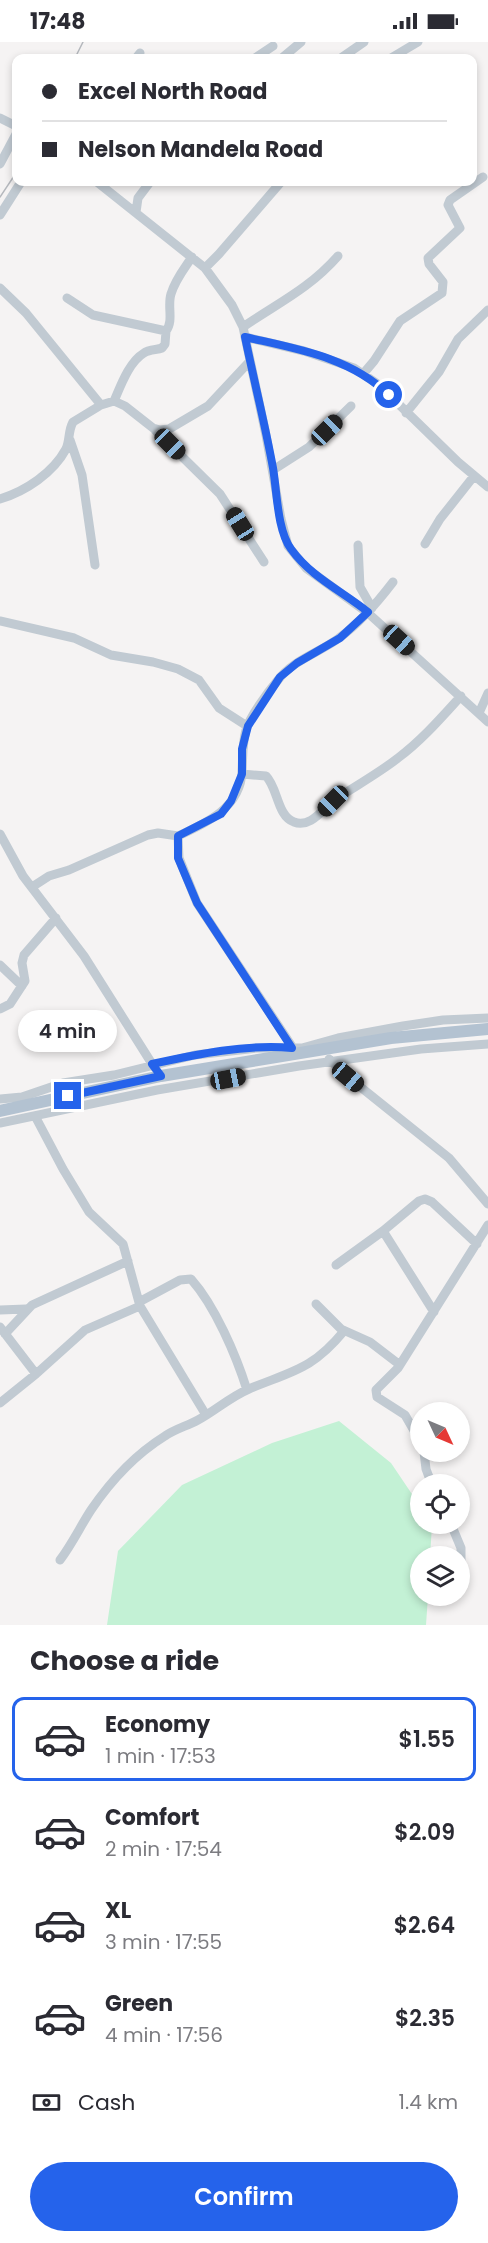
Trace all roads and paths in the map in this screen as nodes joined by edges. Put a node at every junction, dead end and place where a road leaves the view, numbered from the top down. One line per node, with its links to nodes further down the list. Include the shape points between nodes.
1 (301, 42): 6 (street)
2 (364, 42): 7 (street)
3 (418, 42): 8 (street)
4 (274, 44): 5 (street)
5 (260, 54)
6 (285, 54)
7 (347, 54)
8 (398, 54)
9 (12, 142): 10 (street)
10 (0, 164)
11 (483, 177): 12 (street)
12 (477, 181)
13 (18, 186): 19 (street)
14 (102, 186): 18 (street)
15 (147, 186): 18 (street, via 138,198)
16 (278, 186): 22 (street)
17 (470, 186): 30 (street, via 448,205 460,228 428,258 443,282 442,293 400,321)
18 (136, 212): 21 (street)
19 (0, 215)
20 (338, 256): 26 (street, via 291,298)
21 (192, 257): 22 (street); 27 (street, via 170,295 170,325)
22 (205, 268): 26 (street)
23 (0, 288): 32 (street, via 26,313)
24 (67, 297): 27 (street, via 93,315)
25 (488, 310): 34 (street, via 458,339 439,372)
26 (243, 327): 28 (street)
27 (166, 331): 31 (street, via 165,344 139,358)
28 (245, 337): 29 (street); 30 (street, via 323,357)
29 (250, 361): 35 (street, via 205,408 169,429); 37 (street)
30 (363, 374): 34 (street)
31 (114, 401): 32 (street); 35 (street)
32 (101, 405): 36 (street, via 73,422)
33 (351, 406): 37 (street, via 309,447)
34 (406, 412): 38 (street)
35 (153, 428): 43 (street, via 220,494)
36 (70, 440): 40 (street, via 45,474 26,488); 44 (street, via 82,475)
37 (273, 471): 46 (street, via 288,546 314,574)
38 (474, 476): 39 (street); 41 (street, via 450,504)
39 (488, 487)
40 (0, 499)
41 (425, 544)
42 (358, 545): 46 (street, via 360,587)
43 (264, 562)
44 (95, 565)
45 (393, 582): 46 (street)
46 (370, 610): 49 (street); 52 (street, via 340,638 280,677)
47 (0, 621): 52 (street, via 74,638 111,655 178,669 199,680 222,711)
48 (488, 693): 50 (street)
49 (461, 696): 50 (street); 53 (street, via 400,757 304,823 288,818 266,776)
50 (479, 713): 51 (street)
51 (488, 722)
52 (248, 726): 53 (street, via 242,749)
53 (242, 774): 55 (street, via 227,808)
54 (0, 834): 56 (street)
55 (178, 836): 56 (street, via 158,833 140,838); 64 (street, via 178,858 197,903)
56 (32, 887): 57 (street)
57 (56, 918): 59 (street, via 24,955); 67 (street, via 90,964)
58 (0, 965): 59 (street)
59 (22, 986): 60 (street, via 10,1004)
60 (0, 1009)
61 (488, 1018): 64 (street, via 443,1020)
62 (488, 1029): 65 (main road, via 424,1034)
63 (488, 1044): 66 (street)
64 (292, 1048): 67 (street, via 215,1052)
65 (323, 1050): 66 (street); 68 (main road)
66 (331, 1062): 71 (street, via 168,1088); 73 (street, via 449,1158)
67 (152, 1064): 68 (street); 69 (street)
68 (161, 1076): 70 (main road)
69 (0, 1099)
70 (0, 1111)
71 (35, 1116): 72 (street); 77 (street, via 89,1212 122,1242)
72 (0, 1123)
73 (488, 1204)
74 (488, 1225): 76 (street)
75 (383, 1231): 76 (street, via 425,1199); 78 (street); 83 (street)
76 (477, 1244): 83 (street)
77 (128, 1261): 79 (street); 81 (street)
78 (336, 1265)
79 (140, 1304): 87 (street, via 85,1330); 88 (street, via 180,1280 191,1279 222,1328); 90 (street)
80 (316, 1304): 85 (street)
81 (26, 1309): 82 (street); 84 (street)
82 (0, 1310)
83 (434, 1312): 86 (street)
84 (2, 1330): 87 (street)
85 (344, 1331): 86 (street, via 369,1342); 88 (street, via 305,1367)
86 (399, 1365): 91 (street, via 376,1394 405,1415)
87 (36, 1374): 89 (street)
88 (247, 1390): 90 (street)
89 (0, 1403)
90 (206, 1415): 92 (street, via 167,1434 131,1463 95,1504)
91 (410, 1424)
92 (60, 1560)

